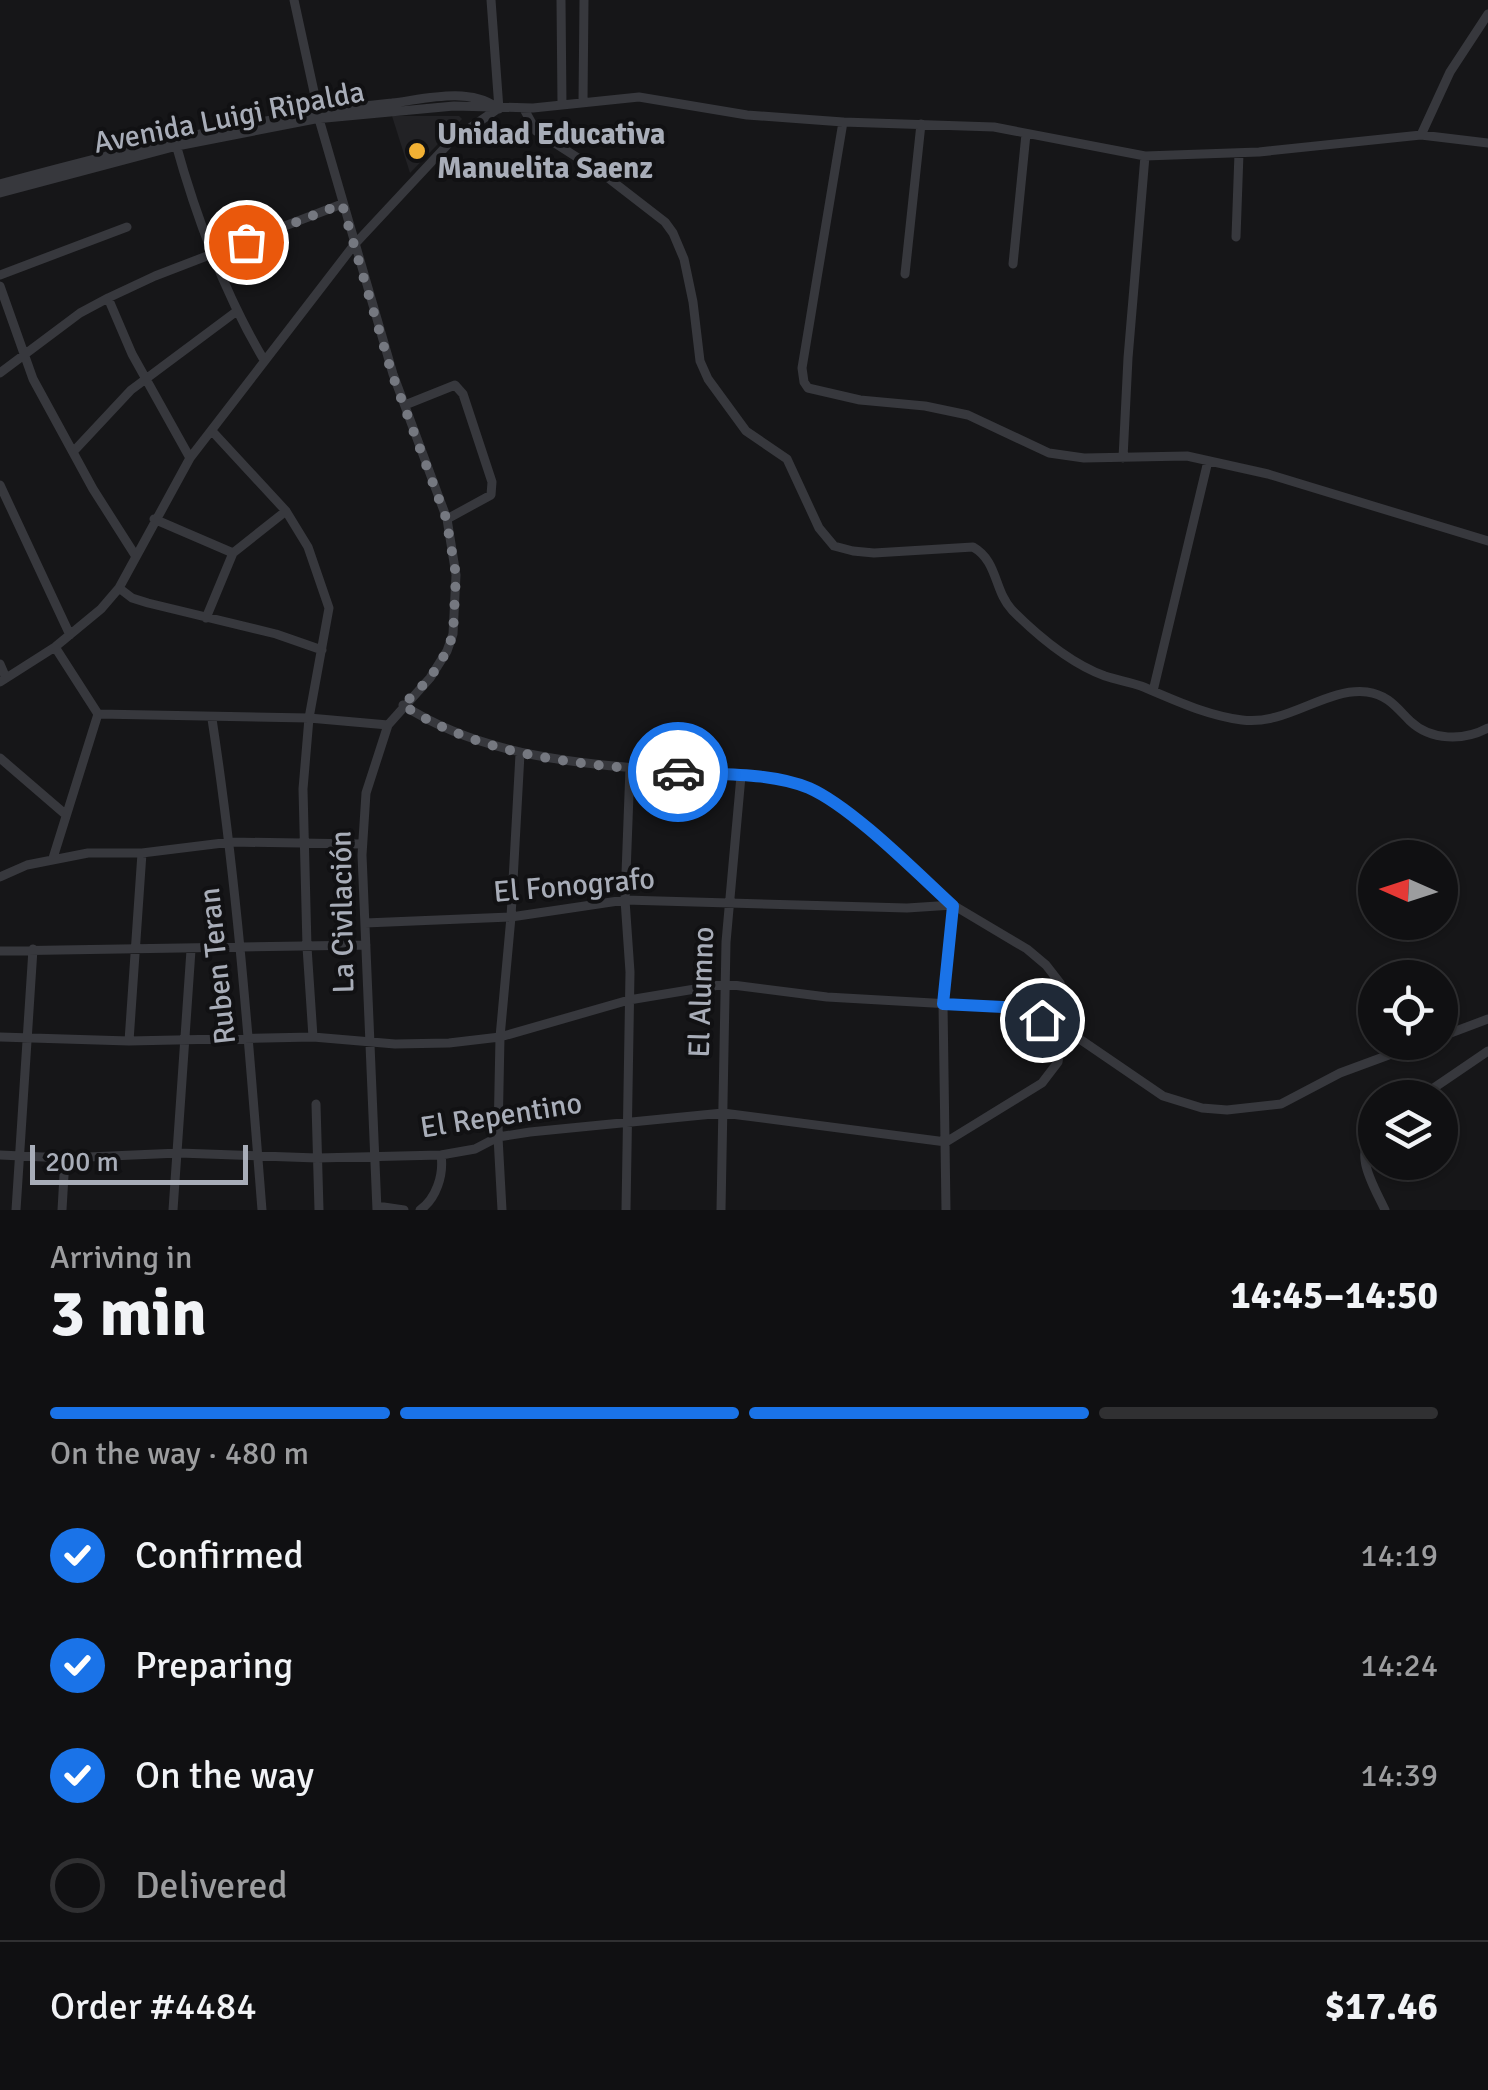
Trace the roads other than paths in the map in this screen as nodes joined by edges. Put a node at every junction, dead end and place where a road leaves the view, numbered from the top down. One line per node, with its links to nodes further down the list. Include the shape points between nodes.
1 (294, 0): 10 (street, La Civilación)
2 (490, 0): 9 (street)
3 (560, 0): 7 (street)
4 (584, 0): 6 (street)
5 (1488, 14): 14 (street, via 1450,72)
6 (583, 102): 7 (street, Avenida Luigi Ripalda); 11 (street, Avenida Luigi Ripalda, via 656,98 746,115)
7 (562, 105): 8 (street, Avenida Luigi Ripalda)
8 (524, 108): 9 (street, Avenida Luigi Ripalda); 56 (street, via 536,132 604,174 674,233 708,379 746,431 787,458 834,546 852,552 974,547 990,564 1008,606 1032,629 1102,675)
9 (499, 109): 10 (street, Avenida Luigi Ripalda); 24 (street, via 450,141)
10 (318, 114): 15 (street, Avenida Luigi Ripalda); 21 (street, La Civilación)
11 (842, 122): 12 (street, Avenida Luigi Ripalda); 40 (street, via 802,368 808,388 968,415 1049,452)
12 (921, 124): 13 (street, Avenida Luigi Ripalda); 27 (street)
13 (1026, 134): 18 (street, Avenida Luigi Ripalda); 26 (street)
14 (1421, 135): 16 (street, Avenida Luigi Ripalda); 17 (street, Avenida Luigi Ripalda)
15 (175, 141): 19 (street, Avenida Luigi Ripalda); 20 (street, Avenida Luigi Ripalda); 25 (street)
16 (1488, 142)
17 (1239, 153): 18 (street, Avenida Luigi Ripalda); 23 (street)
18 (1146, 156): 40 (street)
19 (0, 184)
20 (0, 193)
21 (342, 204): 24 (street, La Civilación); 25 (street)
22 (127, 227): 28 (street)
23 (1236, 238)
24 (354, 245): 33 (street); 36 (street, La Civilación)
25 (213, 255): 30 (street); 31 (street)
26 (1013, 264)
27 (905, 274)
28 (0, 276)
29 (0, 286): 32 (street)
30 (108, 298): 32 (street); 35 (street)
31 (237, 311): 33 (street); 35 (street)
32 (23, 356): 34 (street); 38 (street)
33 (264, 360): 37 (street)
34 (0, 372)
35 (147, 378): 38 (street); 39 (street)
36 (405, 405): 45 (street, La Civilación); 45 (street, via 455,385 463,394 491,495)
37 (212, 431): 39 (street); 43 (street)
38 (73, 452): 48 (street)
39 (190, 458): 44 (street)
40 (1123, 458): 41 (street)
41 (1208, 461): 46 (street); 56 (street)
42 (0, 485): 51 (street)
43 (286, 510): 47 (street); 53 (street, via 308,547 329,608)
44 (154, 518): 47 (street); 48 (street)
45 (446, 518): 57 (street, La Civilación, via 456,575 453,634 430,678)
46 (1488, 541)
47 (233, 553): 50 (street)
48 (135, 555): 49 (street)
49 (118, 588): 50 (street); 51 (street)
50 (206, 618): 53 (street)
51 (70, 636): 52 (street)
52 (55, 647): 55 (street); 58 (street)
53 (322, 650): 60 (street)
54 (0, 664): 55 (street)
55 (3, 680)
56 (1152, 692): 62 (street, via 1252,721 1362,692 1381,695 1435,734 1468,737)
57 (403, 705): 61 (street, La Civilación); 63 (street, via 452,732)
58 (98, 714): 59 (street); 67 (street)
59 (212, 718): 60 (street); 68 (street, Ruben Teran)
60 (309, 718): 61 (street); 69 (street)
61 (388, 725): 70 (street, La Civilación, via 366,793)
62 (1488, 728)
63 (520, 754): 65 (street); 77 (street)
64 (0, 758): 67 (street)
65 (630, 768): 66 (street); 74 (street)
66 (741, 776): 75 (street, El Alumno); 76 (street, via 783,780 834,802)
67 (65, 814): 72 (street)
68 (231, 842): 69 (street); 71 (street); 81 (street, Ruben Teran)
69 (304, 844): 70 (street); 80 (street)
70 (362, 844): 78 (street, La Civilación)
71 (142, 852): 72 (street); 84 (street)
72 (53, 858): 73 (street)
73 (0, 877)
74 (626, 900): 75 (street, El Fonografo); 77 (street, El Fonografo); 87 (street)
75 (729, 904): 76 (street, El Fonografo); 86 (street, El Alumno)
76 (953, 906): 88 (street); 90 (street, via 1046,965 1067,1002)
77 (512, 917): 78 (street, El Fonografo); 95 (street)
78 (365, 923): 79 (street, La Civilación)
79 (366, 945): 80 (street); 99 (street, La Civilación)
80 (306, 947): 81 (street); 93 (street)
81 (240, 948): 85 (street); 92 (street, Ruben Teran)
82 (33, 949): 83 (street); 84 (street); 96 (street)
83 (0, 950)
84 (134, 950): 85 (street); 98 (street)
85 (191, 950): 97 (street)
86 (725, 984): 87 (street); 88 (street); 104 (street, El Alumno)
87 (629, 1000): 95 (street); 105 (street)
88 (943, 1004): 90 (street, via 1003,1007); 107 (street)
89 (1488, 1019): 91 (street)
90 (1066, 1029): 101 (street, via 1162,1096 1227,1110 1281,1104); 107 (street, via 1058,1062 1042,1083)
91 (1458, 1030)
92 (250, 1036): 93 (street); 97 (street); 112 (street, Ruben Teran)
93 (313, 1036): 99 (street)
94 (0, 1037): 96 (street)
95 (500, 1037): 99 (street, via 449,1044); 106 (street)
96 (26, 1039): 98 (street); 110 (street)
97 (186, 1039): 98 (street); 108 (street)
98 (128, 1041)
99 (372, 1042): 113 (street, La Civilación)
100 (1488, 1051): 102 (street)
101 (1377, 1060)
102 (1445, 1080)
103 (316, 1104): 115 (street)
104 (724, 1112): 105 (street, El Repentino); 107 (street, El Repentino); 127 (street, El Alumno)
105 (626, 1121): 106 (street, El Repentino); 126 (street)
106 (498, 1137): 111 (street, El Repentino, via 476,1150); 125 (street)
107 (946, 1142): 128 (street)
108 (179, 1153): 112 (street, El Repentino); 114 (street, El Repentino); 120 (street)
109 (0, 1155): 110 (street, El Repentino)
110 (20, 1155): 114 (street, El Repentino); 118 (street)
111 (441, 1155): 113 (street, El Repentino); 124 (street, via 431,1201)
112 (258, 1157): 115 (street, El Repentino); 121 (street, Ruben Teran)
113 (375, 1157): 115 (street, El Repentino); 117 (street, La Civilación)
114 (65, 1158): 119 (street)
115 (318, 1158): 122 (street)
116 (1373, 1180): 129 (street)
117 (377, 1208): 123 (street)
118 (16, 1210)
119 (62, 1210)
120 (173, 1210)
121 (262, 1210)
122 (319, 1210)
123 (404, 1210)
124 (420, 1210)
125 (502, 1210)
126 (626, 1210)
127 (721, 1210)
128 (946, 1210)
129 (1385, 1210)

